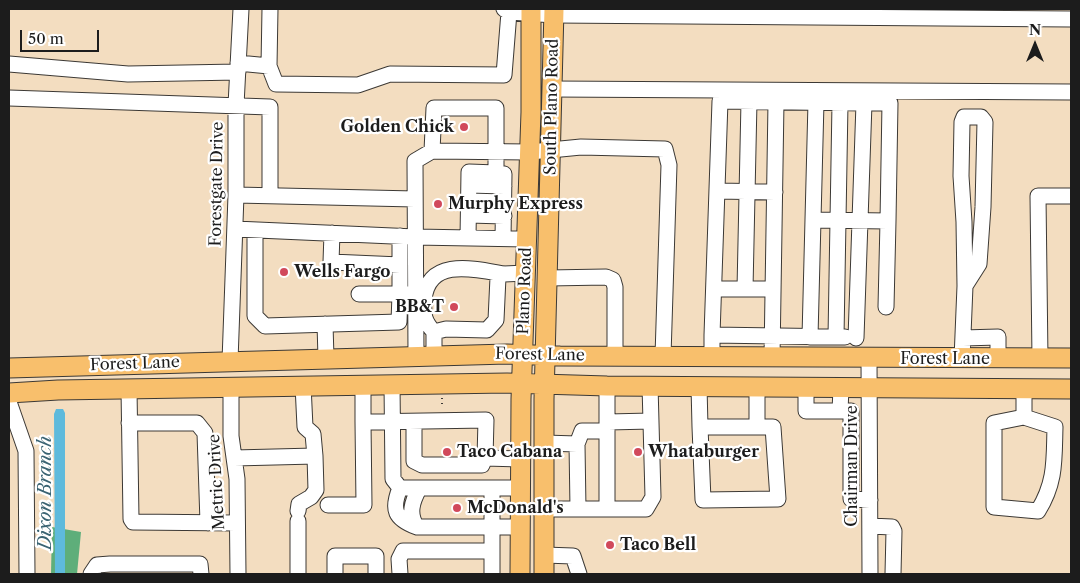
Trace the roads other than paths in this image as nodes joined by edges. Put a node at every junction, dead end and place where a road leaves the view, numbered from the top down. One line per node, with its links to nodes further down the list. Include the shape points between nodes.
1 (241, 9): 9 (street, Forestgate Drive)
2 (270, 9): 8 (street)
3 (507, 10): 4 (street); 8 (street, via 504,75 390,74 358,85 276,84)
4 (531, 11): 5 (street); 22 (main road, Plano Road)
5 (554, 12): 6 (street); 10 (main road, South Plano Road)
6 (1071, 19)
7 (9, 64): 9 (street, via 128,74)
8 (269, 66): 9 (street)
9 (238, 68): 18 (street, Forestgate Drive)
10 (552, 89): 11 (street); 21 (main road, South Plano Road)
11 (1071, 92)
12 (9, 98): 18 (street)
13 (749, 101): 14 (street); 24 (street, via 720,101); 25 (street)
14 (776, 102): 15 (street); 26 (street)
15 (816, 102): 16 (street); 33 (street)
16 (840, 103): 17 (street); 34 (street)
17 (864, 103): 35 (street, Chairman Drive); 36 (street, via 890,103)
18 (236, 105): 27 (street, Forestgate Drive); 28 (street, via 270,107)
19 (432, 151): 20 (street); 20 (street, via 434,108 496,108); 30 (street, via 415,161)
20 (496, 151): 22 (street); 23 (street)
21 (551, 151): 22 (street); 47 (main road, South Plano Road); 67 (street, via 581,147 665,149 669,166)
22 (530, 152): 43 (main road, Plano Road)
23 (500, 180): 31 (street, via 469,185); 32 (street)
24 (717, 191): 25 (street); 49 (street)
25 (747, 192): 26 (street); 50 (street)
26 (774, 192): 51 (street)
27 (236, 196): 28 (street); 37 (street, Forestgate Drive)
28 (270, 196): 30 (street)
29 (1071, 196): 76 (street, via 1038,196)
30 (415, 199): 40 (street)
31 (469, 208): 32 (street); 41 (street)
32 (504, 209): 42 (street)
33 (813, 220): 34 (street); 60 (street)
34 (838, 220): 35 (street); 61 (street)
35 (860, 221): 36 (street); 62 (street, Chairman Drive)
36 (888, 221): 55 (street)
37 (235, 230): 38 (street); 77 (street, Forestgate Drive)
38 (255, 230): 39 (street); 56 (street, via 255,316 265,326)
39 (332, 233): 40 (street); 44 (street, via 331,262)
40 (407, 236): 41 (street); 44 (street); 54 (street)
41 (468, 238): 42 (street)
42 (503, 239): 43 (street)
43 (527, 239): 45 (main road, Plano Road)
44 (400, 265): 53 (street)
45 (526, 273): 46 (street); 64 (main road, Plano Road)
46 (504, 274): 57 (street, via 498,278 496,320 486,330 446,329); 57 (street, via 465,268 441,272 425,293 426,324)
47 (548, 278): 65 (main road, South Plano Road); 66 (street, via 606,277 613,280)
48 (965, 286): 48 (street, via 962,122 964,117 982,117 985,122 979,264); 63 (street)
49 (714, 288): 50 (street); 58 (street)
50 (745, 289): 51 (street)
51 (773, 289): 59 (street)
52 (358, 294): 53 (street)
53 (400, 294): 54 (street); 56 (street, via 399,322)
54 (415, 294): 69 (street)
55 (886, 306)
56 (325, 324): 71 (street)
57 (434, 332): 69 (street)
58 (712, 335): 59 (street); 68 (street)
59 (772, 336): 60 (street); 70 (street)
60 (810, 337): 61 (street)
61 (836, 337): 62 (street)
62 (856, 338): 72 (street, Chairman Drive)
63 (962, 338): 74 (street); 75 (street, via 998,337)
64 (524, 355): 65 (main road, Forest Lane); 69 (main road, Forest Lane); 79 (main road, Plano Road)
65 (546, 356): 66 (main road, Forest Lane); 82 (main road)
66 (615, 356): 67 (main road, Forest Lane)
67 (663, 356): 68 (main road, Forest Lane)
68 (712, 356): 70 (main road, Forest Lane)
69 (425, 357): 71 (main road, Forest Lane)
70 (772, 357): 72 (main road, Forest Lane)
71 (326, 358): 77 (main road, Forest Lane)
72 (862, 358): 74 (main road, Forest Lane); 91 (street, Chairman Drive)
73 (1071, 358): 76 (main road, Forest Lane)
74 (962, 359): 75 (main road, Forest Lane)
75 (998, 359): 76 (main road, Forest Lane)
76 (1040, 359)
77 (230, 361): 78 (main road, Forest Lane); 88 (main road)
78 (9, 368)
79 (522, 383): 81 (main road, Forest Lane); 82 (main road, Forest Lane); 112 (main road, Plano Road)
80 (362, 384): 81 (main road, Forest Lane); 83 (main road, Forest Lane); 100 (street)
81 (392, 384): 101 (street)
82 (545, 384): 85 (main road, Forest Lane); 107 (main road)
83 (303, 385): 88 (main road, Forest Lane); 109 (street, via 305,427 313,434)
84 (650, 385): 85 (main road, Forest Lane); 86 (main road, Forest Lane); 99 (street)
85 (607, 386): 104 (street)
86 (698, 386): 87 (main road, Forest Lane); 105 (street)
87 (757, 386): 89 (main road, Forest Lane); 106 (street)
88 (231, 387): 92 (main road, Forest Lane); 110 (street, Metric Drive)
89 (806, 387): 90 (main road, Forest Lane); 96 (street, via 806,411)
90 (841, 388): 91 (main road, Forest Lane); 96 (street)
91 (870, 388): 93 (main road, Forest Lane); 117 (street, Chairman Drive)
92 (129, 389): 95 (main road, Forest Lane); 103 (street)
93 (1024, 389): 94 (main road, Forest Lane); 98 (street)
94 (1071, 389)
95 (9, 393)
96 (840, 411): 117 (street, via 851,411 851,499)
97 (10, 412): 130 (street, via 26,452)
98 (1024, 417): 98 (street, via 994,423 994,507 1038,511 1054,473 1055,427)
99 (651, 421): 104 (street); 121 (street, via 652,497 646,509)
100 (363, 422): 101 (street); 118 (street, via 364,505)
101 (392, 422): 102 (street); 113 (street, via 392,479)
102 (414, 422): 111 (street, via 486,420); 111 (street, via 414,461 422,465 482,465)
103 (129, 423): 122 (street, via 197,423 205,432); 122 (street, via 133,522)
104 (608, 426): 108 (street, via 582,431); 121 (street)
105 (700, 427): 106 (street); 106 (street, via 703,500 778,499 773,427)
106 (757, 427)
107 (544, 443): 108 (street); 119 (main road)
108 (577, 444): 120 (street)
109 (315, 456): 110 (street); 134 (street, via 316,490 299,504)
110 (234, 458): 123 (street, Metric Drive)
111 (485, 458): 112 (street)
112 (521, 459): 114 (main road, Plano Road)
113 (400, 488): 115 (street); 125 (street, via 395,500 397,514 403,522)
114 (521, 488): 116 (street); 126 (main road, Plano Road)
115 (419, 489): 116 (street); 125 (street, via 411,509 412,520)
116 (492, 489): 127 (street)
117 (870, 500): 124 (street, Chairman Drive)
118 (328, 505)
119 (544, 509): 120 (street); 129 (main road)
120 (578, 509): 121 (street)
121 (608, 509)
122 (208, 523): 123 (street)
123 (237, 523): 133 (street, Metric Drive)
124 (870, 526): 142 (street, Chairman Drive); 143 (street, via 892,527 894,530)
125 (417, 527): 127 (street)
126 (520, 527): 127 (street); 139 (main road, Plano Road)
127 (493, 528): 128 (street)
128 (492, 551): 137 (street, via 403,551 399,559); 138 (street)
129 (544, 555): 140 (main road); 141 (street, via 573,556)
130 (27, 574)
131 (92, 574): 132 (street, via 97,565 200,564)
132 (200, 574)
133 (238, 574)
134 (298, 574)
135 (335, 574): 136 (street, via 335,556 376,556)
136 (376, 574)
137 (400, 574)
138 (492, 574)
139 (520, 574)
140 (544, 574)
141 (579, 574)
142 (870, 574)
143 (893, 574)

